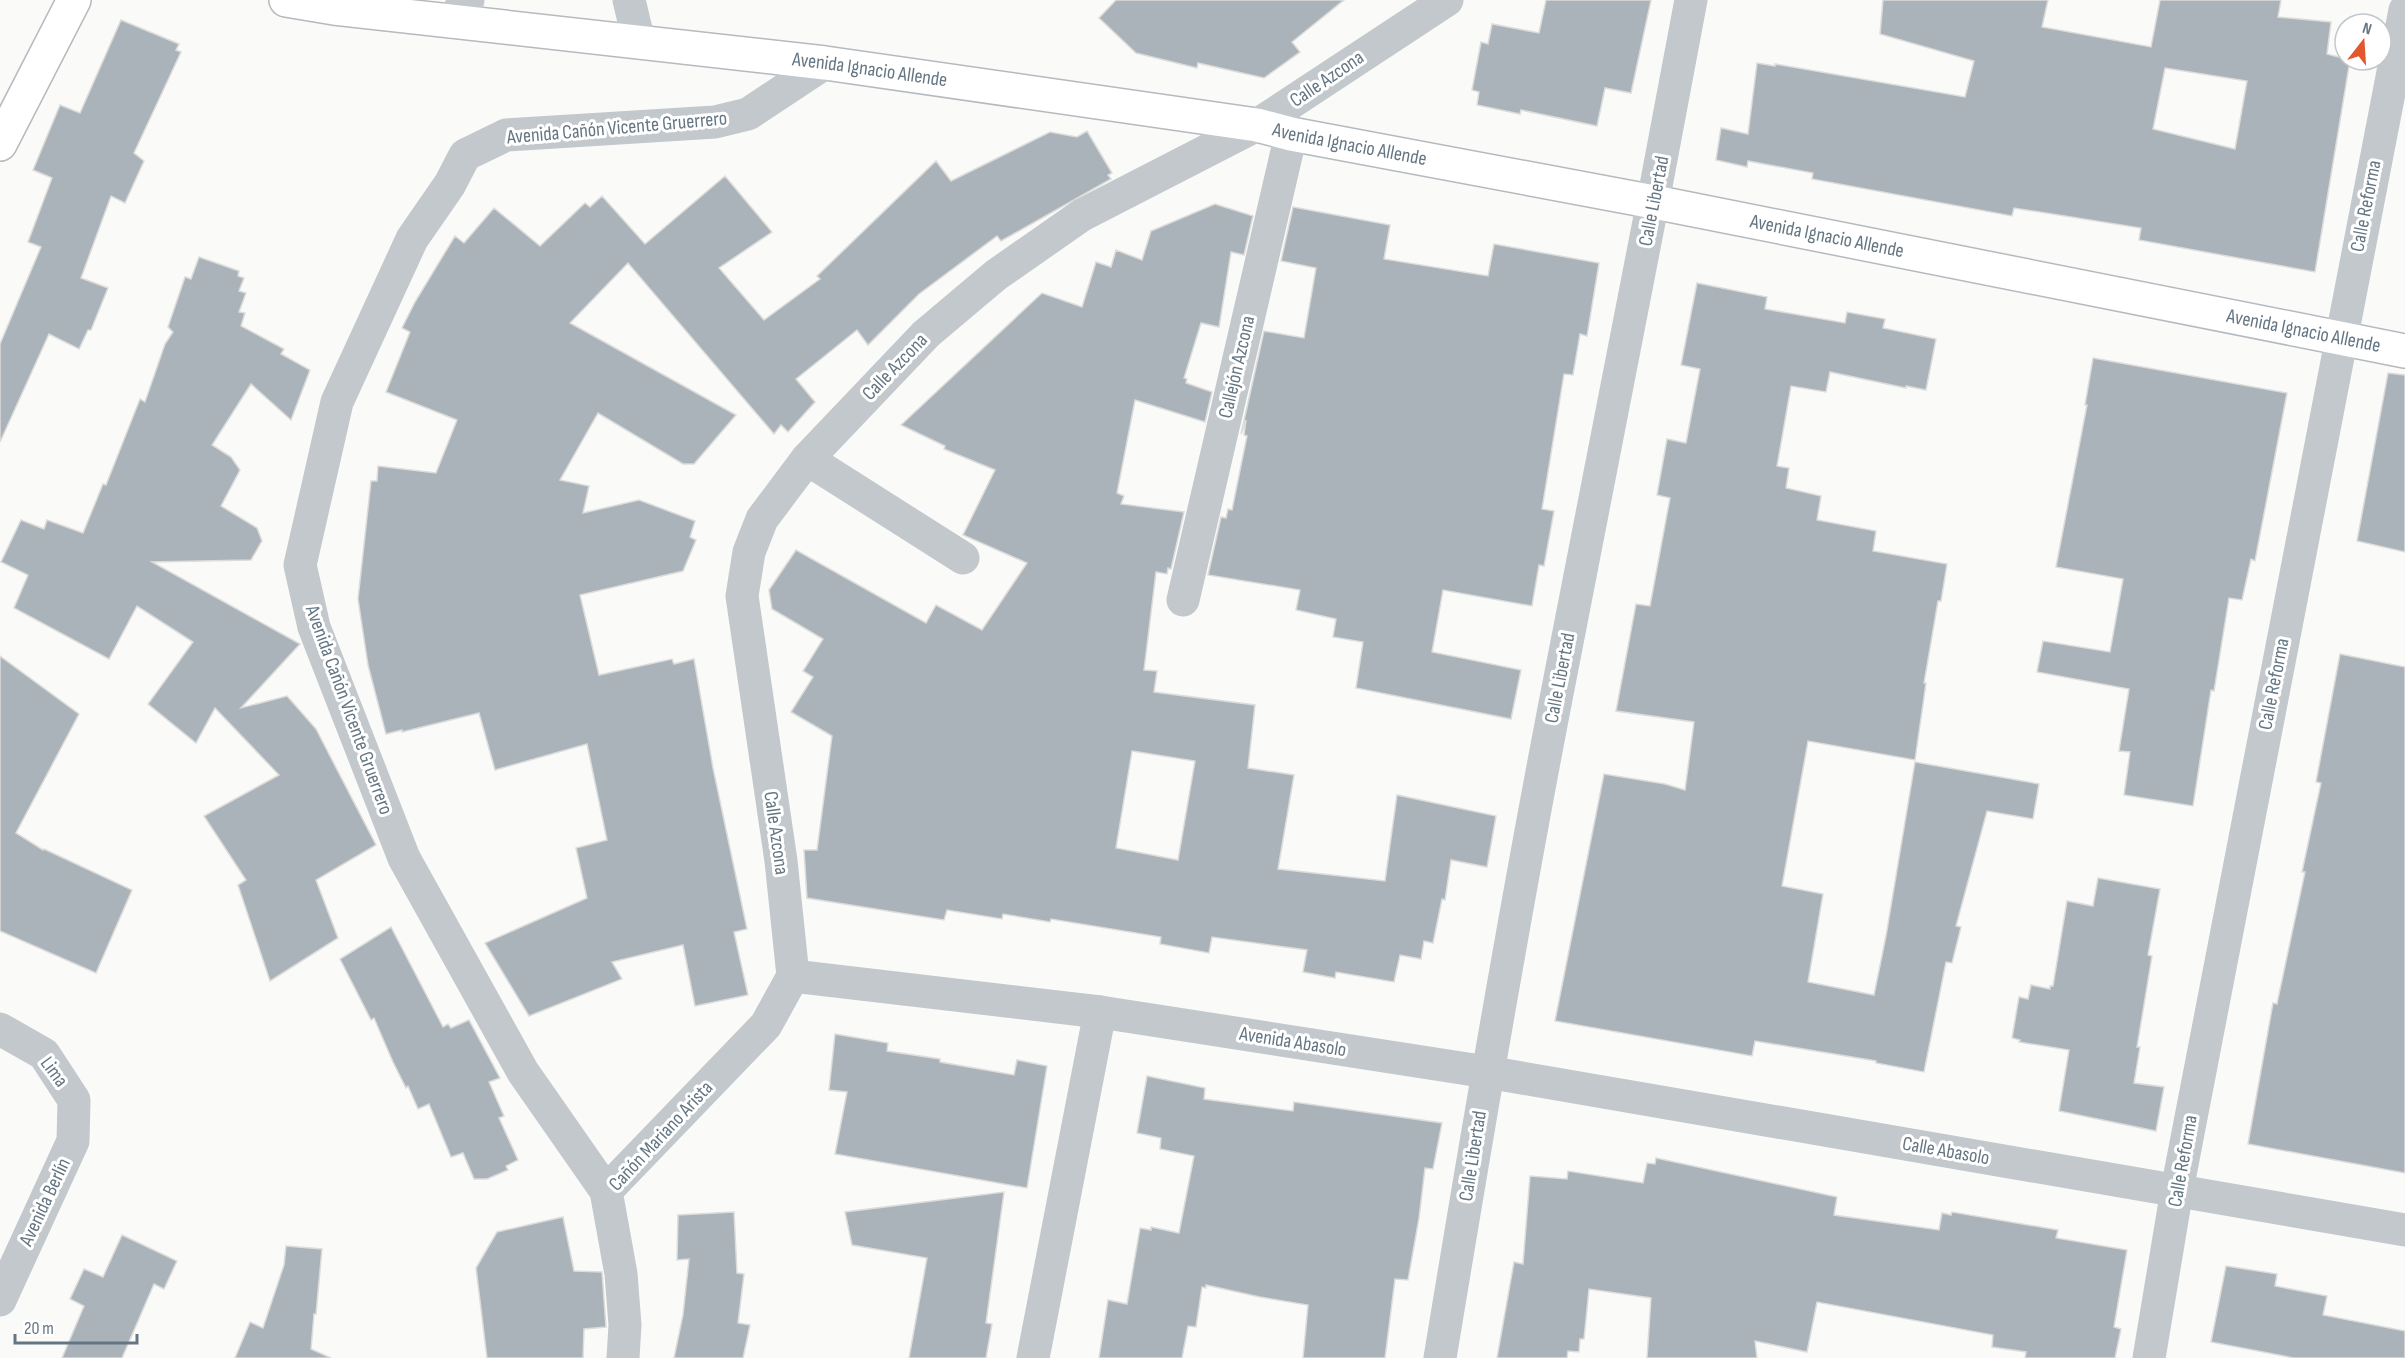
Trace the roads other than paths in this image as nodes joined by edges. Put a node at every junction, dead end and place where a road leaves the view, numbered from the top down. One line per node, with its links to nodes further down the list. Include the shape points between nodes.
1 (74, 0): 12 (main road)
2 (286, 0): 7 (main road, Avenida Ignacio Allende)
3 (629, 0): 8 (street)
4 (1447, 0): 10 (street, Calle Azcona)
5 (1691, 0): 13 (street, Calle Libertad)
6 (2405, 10): 14 (street, Calle Reforma)
7 (459, 11): 8 (main road, Avenida Ignacio Allende)
8 (639, 42): 9 (main road, Avenida Ignacio Allende)
9 (825, 63): 10 (main road, Avenida Ignacio Allende); 25 (street, Avenida Cañón Vicente Gruerrero, via 748,114 737,117 715,122 506,135 465,154 450,184 412,238 337,402 300,565 314,627 404,858 523,1072)
10 (1257, 126): 11 (main road, Avenida Ignacio Allende); 16 (street, Calle Azcona, via 1082,215 996,275 926,334)
11 (1291, 134): 13 (main road, Avenida Ignacio Allende); 18 (street, Callejón Azcona)
12 (0, 144)
13 (1654, 202): 14 (main road, Avenida Ignacio Allende); 22 (street, Calle Libertad, via 1561,669)
14 (2340, 339): 15 (main road, Avenida Ignacio Allende); 24 (street, Calle Reforma)
15 (2405, 351)
16 (807, 459): 17 (street); 19 (street, Calle Azcona, via 762,519 750,552 742,596 781,861)
17 (963, 558)
18 (1183, 600)
19 (793, 976): 20 (street, Avenida Abasolo); 25 (street, Cañón Mariano Arista, via 766,1025)
20 (1100, 1012): 22 (street, Avenida Abasolo); 29 (street)
21 (0, 1029): 23 (street, Lima, via 44,1054)
22 (1487, 1072): 24 (street, Calle Abasolo); 30 (street, Calle Libertad)
23 (74, 1100): 27 (street, Avenida Berlín, via 73,1141)
24 (2177, 1190): 26 (street, Calle Abasolo); 31 (street, Calle Reforma)
25 (606, 1191): 28 (street, Cañón Mariano Arista, via 621,1274 625,1325)
26 (2405, 1230)
27 (0, 1300)
28 (622, 1358)
29 (1033, 1358)
30 (1440, 1358)
31 (2149, 1358)

